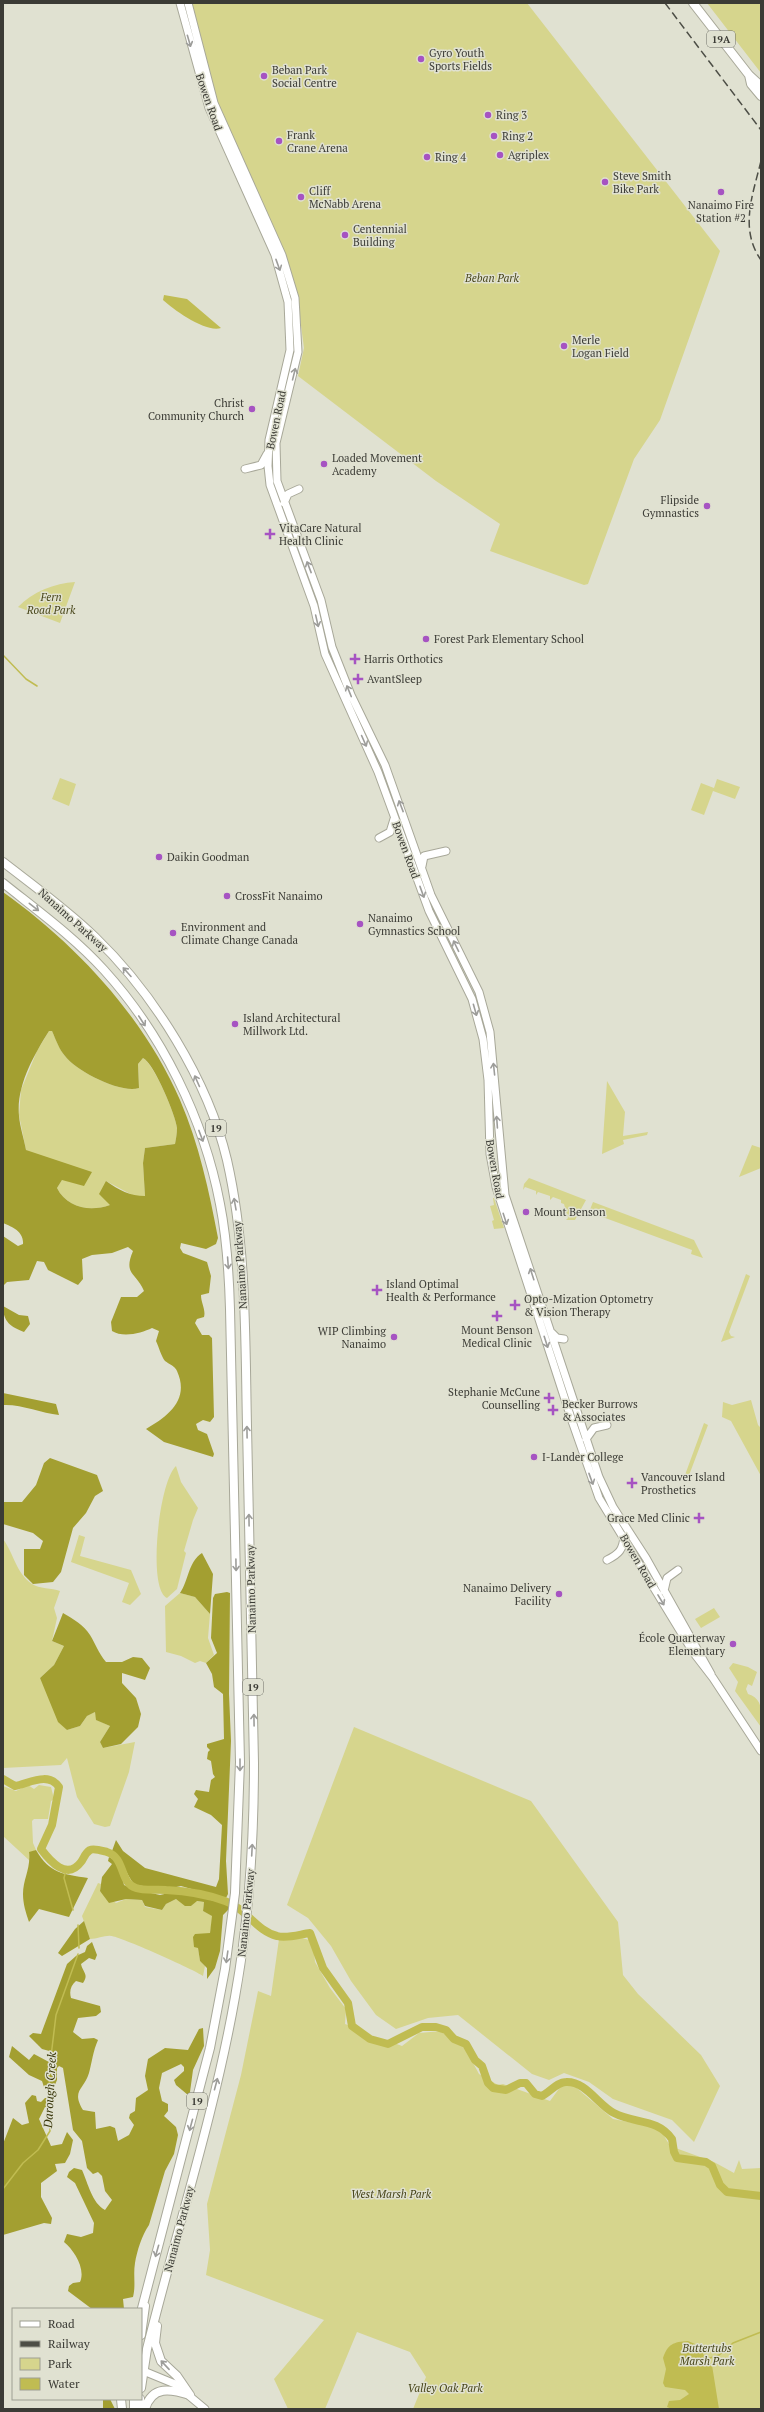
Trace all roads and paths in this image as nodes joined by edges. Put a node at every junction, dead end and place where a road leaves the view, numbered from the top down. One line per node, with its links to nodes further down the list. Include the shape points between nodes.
1 (180, 3): 7 (main road, Bowen Road, one-way to 7, via 209,108 275,255 288,302 289,360)
2 (188, 3): 10 (main road, Bowen Road, one-way to 2, via 277,481 275,454 298,352 295,298 282,255 214,103)
3 (693, 3): 4 (main road, 19A)
4 (749, 76): 5 (main road, 19A); 6 (main road, 19A, via 751,84)
5 (761, 86)
6 (761, 96)
7 (268, 450): 8 (main road, via 261,465); 11 (main road, Bowen Road, one-way to 11, via 270,485 314,606 325,654 378,772)
8 (245, 469)
9 (299, 489): 10 (main road, via 288,494)
10 (284, 503): 15 (main road, Bowen Road, one-way to 10, via 385,765 351,695 332,647 321,600)
11 (393, 813): 12 (main road, via 394,821 390,832); 17 (main road, Bowen Road, one-way to 17, via 429,912 472,999 483,1039 488,1080 490,1154 496,1187)
12 (379, 838)
13 (446, 851): 15 (main road, via 424,856)
14 (3, 862): 30 (main road, Nanaimo Parkway / 19, one-way to 14, via 225,2048 248,1903 254,1763 244,1300 239,1234 226,1158 208,1107 188,1062 162,1018 131,977 95,937)
15 (422, 868): 18 (main road, Bowen Road, one-way to 15, via 505,1195 490,1032 479,992 431,894)
16 (3, 883): 29 (main road, Nanaimo Parkway / 19, one-way to 29, via 65,932 103,970 130,1002 167,1060 185,1094 207,1153 219,1199 225,1238 229,1283 240,1738 235,1893 210,2048)
17 (555, 1369): 18 (main road, via 568,1399); 19 (main road, Bowen Road)
18 (575, 1405): 21 (main road, Bowen Road)
19 (572, 1421): 22 (main road, via 578,1426 584,1445); 23 (main road, Bowen Road, one-way to 23, via 597,1492)
20 (607, 1425): 21 (main road, via 594,1428)
21 (586, 1439): 22 (main road, Bowen Road)
22 (592, 1455): 26 (main road, Bowen Road, via 608,1497)
23 (624, 1536): 24 (main road, via 621,1552); 27 (main road, Bowen Road, one-way to 27, via 689,1647)
24 (607, 1560)
25 (678, 1570): 26 (main road, via 667,1578)
26 (664, 1591): 27 (main road, Bowen Road)
27 (713, 1678): 28 (main road, Bowen Road)
28 (761, 1750)
29 (149, 2280): 31 (main road); 32 (main road, Nanaimo Parkway / 19); 33 (main road)
30 (164, 2284): 34 (main road, Nanaimo Parkway / 19); 35 (main road, one-way to 30, via 156,2352 156,2333)
31 (138, 2308)
32 (142, 2308)
33 (142, 2328)
34 (142, 2370): 35 (main road, via 175,2384)
35 (190, 2395): 36 (main road, via 170,2389 161,2390 151,2397); 37 (main road)
36 (145, 2409)
37 (205, 2409)

